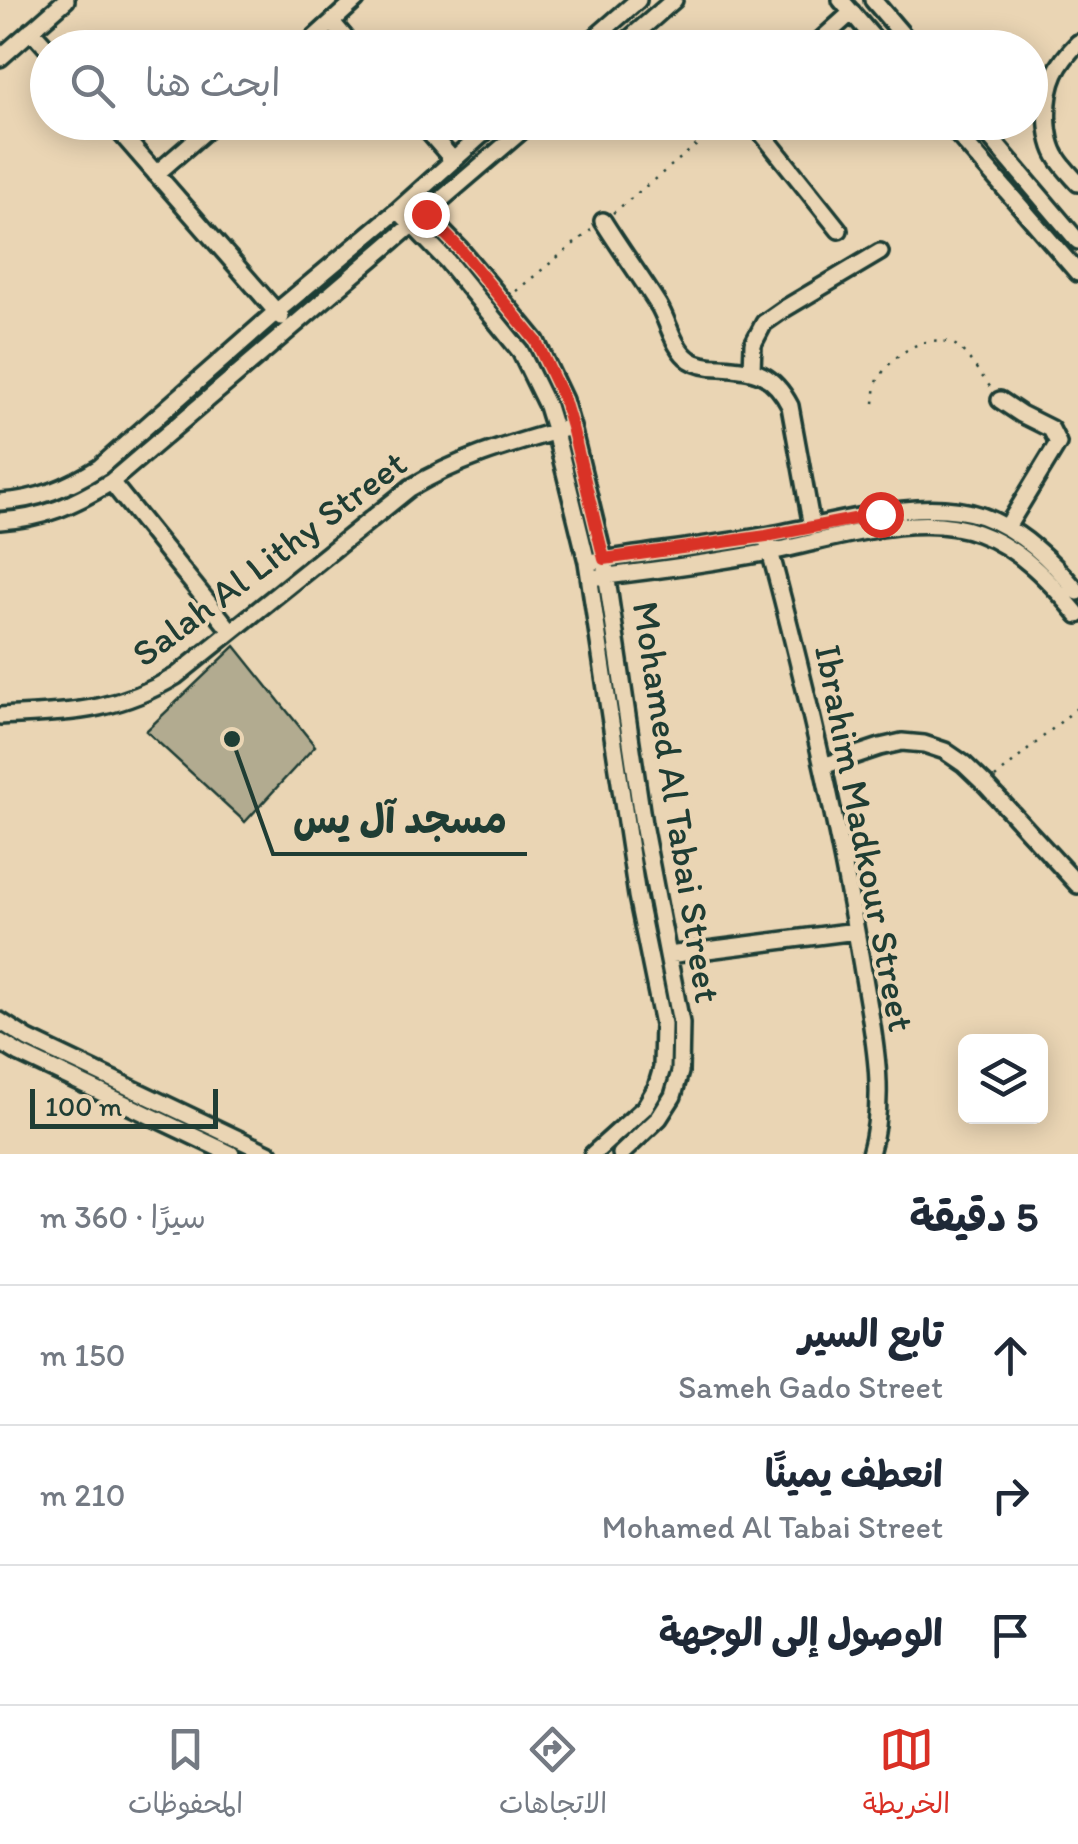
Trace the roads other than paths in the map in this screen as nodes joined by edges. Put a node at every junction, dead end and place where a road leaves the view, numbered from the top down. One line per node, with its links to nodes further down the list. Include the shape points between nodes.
1 (66, 0): 10 (street)
2 (356, 0): 9 (street)
3 (638, 0): 13 (street)
4 (674, 0): 14 (street)
5 (874, 0): 8 (street)
6 (900, 0): 8 (street)
7 (846, 6): 15 (street); 16 (street)
8 (885, 13): 17 (street)
9 (332, 22): 11 (street); 12 (street)
10 (31, 30)
11 (323, 30)
12 (339, 30)
13 (604, 30)
14 (640, 30)
15 (827, 30)
16 (867, 30)
17 (899, 30)
18 (30, 31): 20 (street)
19 (1078, 42): 31 (street, via 1054,76 1049,102 1055,156)
20 (2, 52)
21 (127, 140): 30 (street)
22 (195, 140): 30 (street)
23 (436, 140): 29 (street)
24 (476, 140): 29 (street)
25 (511, 140): 34 (street)
26 (767, 140): 37 (street)
27 (963, 140): 40 (street)
28 (993, 140): 38 (street)
29 (453, 160): 32 (street)
30 (156, 174): 41 (street)
31 (1078, 183)
32 (410, 198): 33 (street); 34 (street, Mohamed Al Tabai Street)
33 (398, 210): 36 (street, Mohamed Al Tabai Street); 41 (street)
34 (426, 214): 36 (street); 45 (street, Mohamed Al Tabai Street, via 536,341)
35 (603, 221): 43 (street, via 689,360)
36 (414, 226): 42 (street); 46 (street, Mohamed Al Tabai Street, via 520,351)
37 (839, 230)
38 (1078, 241)
39 (880, 252): 43 (street, via 764,323 753,344)
40 (1078, 274)
41 (276, 312): 42 (street); 48 (street, via 100,467 32,499)
42 (290, 328): 47 (street)
43 (752, 370): 50 (street, via 772,379 790,406)
44 (1000, 400): 51 (street, via 1051,429 1058,443)
45 (572, 427): 46 (street, Salah Al Lithy Street); 53 (street, Mohamed Al Tabai Street)
46 (556, 432): 54 (street, Mohamed Al Tabai Street); 57 (street, Salah Al Lithy Street, via 476,455 410,488)
47 (111, 482): 49 (street, via 38,517); 57 (street)
48 (0, 502)
49 (0, 521)
50 (812, 527): 51 (street, via 948,509); 52 (street)
51 (1007, 527): 55 (street)
52 (769, 544): 53 (street); 56 (street, via 914,524 977,532 1027,562); 59 (street, Ibrahim Madkour Street)
53 (606, 568): 54 (street); 61 (street, Mohamed Al Tabai Street)
54 (588, 570): 62 (street, Mohamed Al Tabai Street)
55 (1078, 592)
56 (1078, 616)
57 (231, 631): 58 (street, Salah Al Lithy Street, via 176,676 130,700)
58 (0, 716)
59 (823, 766): 60 (street, via 902,742 946,751); 63 (street, Ibrahim Madkour Street)
60 (1078, 885)
61 (655, 893): 62 (street); 64 (street, Mohamed Al Tabai Street)
62 (638, 896): 69 (street, Mohamed Al Tabai Street, via 663,1024 662,1068 644,1108)
63 (856, 932): 64 (street); 71 (street, Ibrahim Madkour Street, via 880,1088)
64 (668, 955): 70 (street, Mohamed Al Tabai Street, via 681,1023 680,1072 659,1118)
65 (0, 1020): 68 (street)
66 (0, 1042): 67 (street)
67 (231, 1154)
68 (270, 1154)
69 (593, 1154)
70 (621, 1154)
71 (870, 1154)

